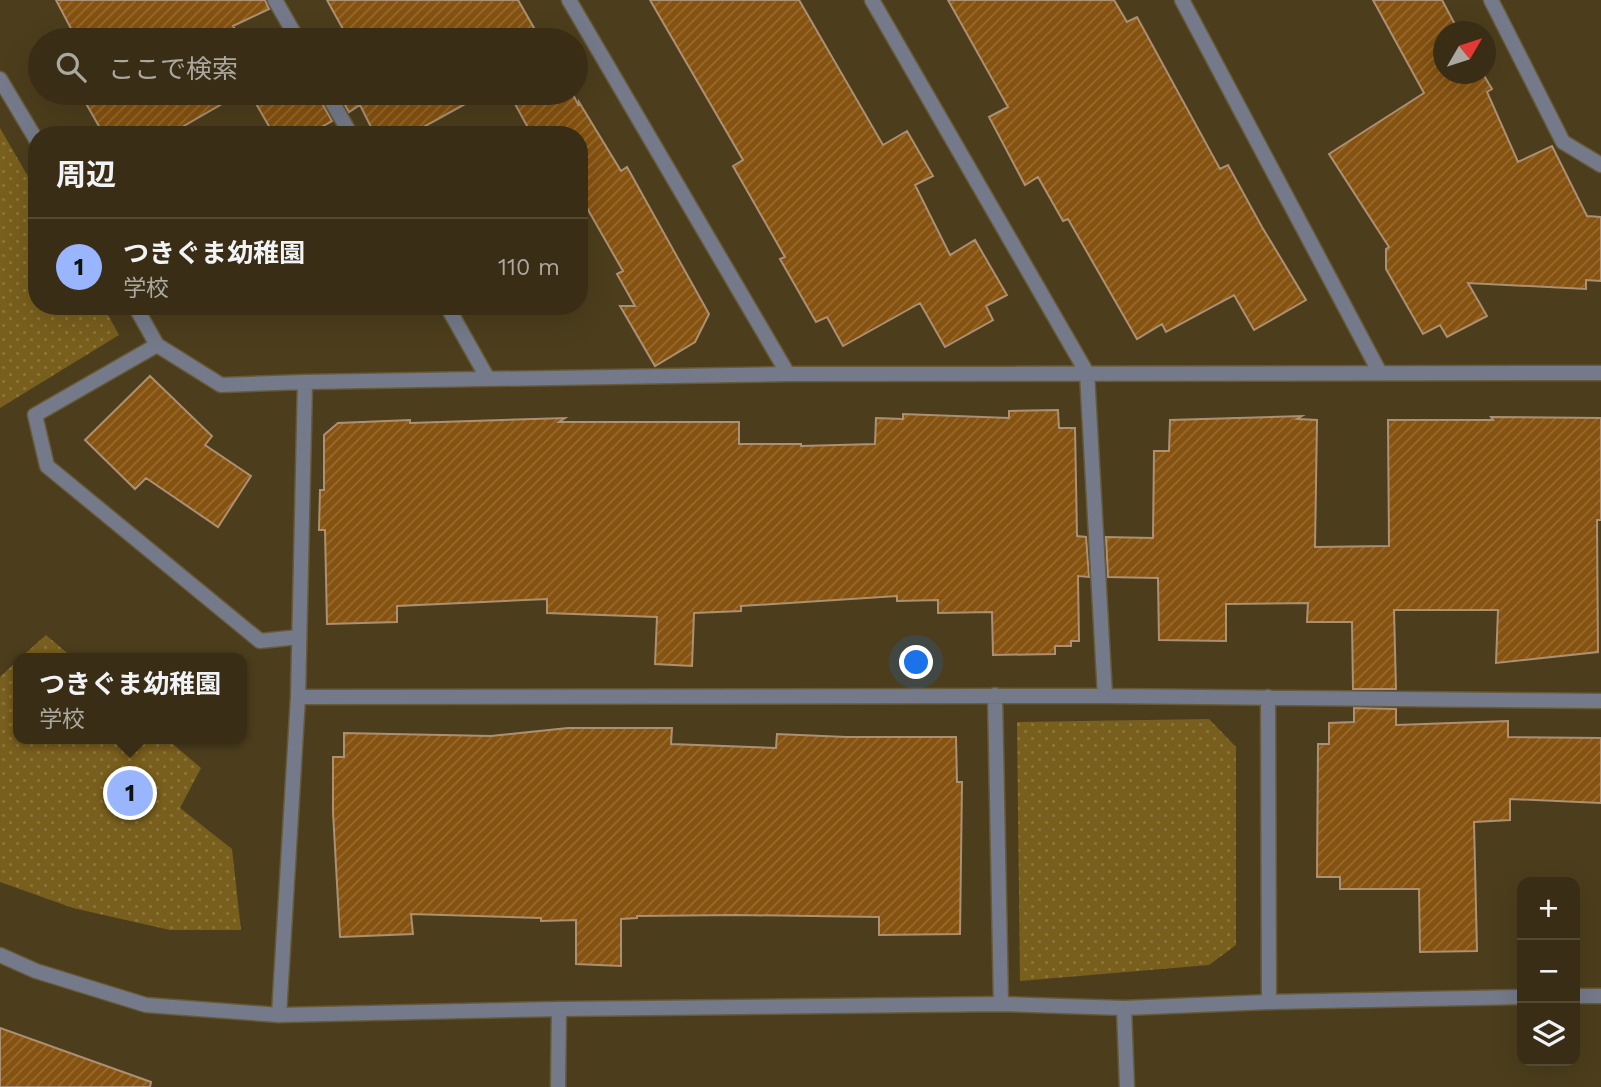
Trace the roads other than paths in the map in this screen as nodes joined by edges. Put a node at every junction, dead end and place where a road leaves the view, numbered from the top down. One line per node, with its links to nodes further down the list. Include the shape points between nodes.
1 (275, 0): 6 (street)
2 (569, 0): 7 (street)
3 (872, 0): 18 (street)
4 (1182, 0): 19 (street)
5 (1491, 0): 13 (street, via 1563,142)
6 (291, 28)
7 (585, 28)
8 (588, 32): 17 (street)
9 (0, 79): 11 (street)
10 (334, 105): 12 (street)
11 (28, 126)
12 (346, 126)
13 (1601, 166)
14 (140, 315): 16 (street)
15 (452, 315): 21 (street)
16 (157, 345): 22 (street, via 220,385); 23 (street, via 35,415 47,466 260,641)
17 (788, 373): 18 (street); 21 (street)
18 (1087, 373): 19 (street); 25 (street)
19 (1380, 373): 20 (street)
20 (1601, 373)
21 (488, 379): 22 (street)
22 (305, 382): 23 (street)
23 (299, 637): 26 (street)
24 (995, 695): 25 (street); 26 (street); 34 (street)
25 (1105, 696): 27 (street)
26 (298, 697): 37 (street)
27 (1268, 697): 28 (street); 33 (street)
28 (1601, 701)
29 (0, 955): 37 (street, via 146,1005)
30 (1580, 996): 31 (street)
31 (1601, 996)
32 (1517, 997): 33 (street)
33 (1269, 1002): 35 (street)
34 (1001, 1004): 35 (street); 36 (street)
35 (1124, 1008): 39 (street)
36 (559, 1009): 37 (street); 38 (street)
37 (279, 1015)
38 (558, 1087)
39 (1127, 1087)

